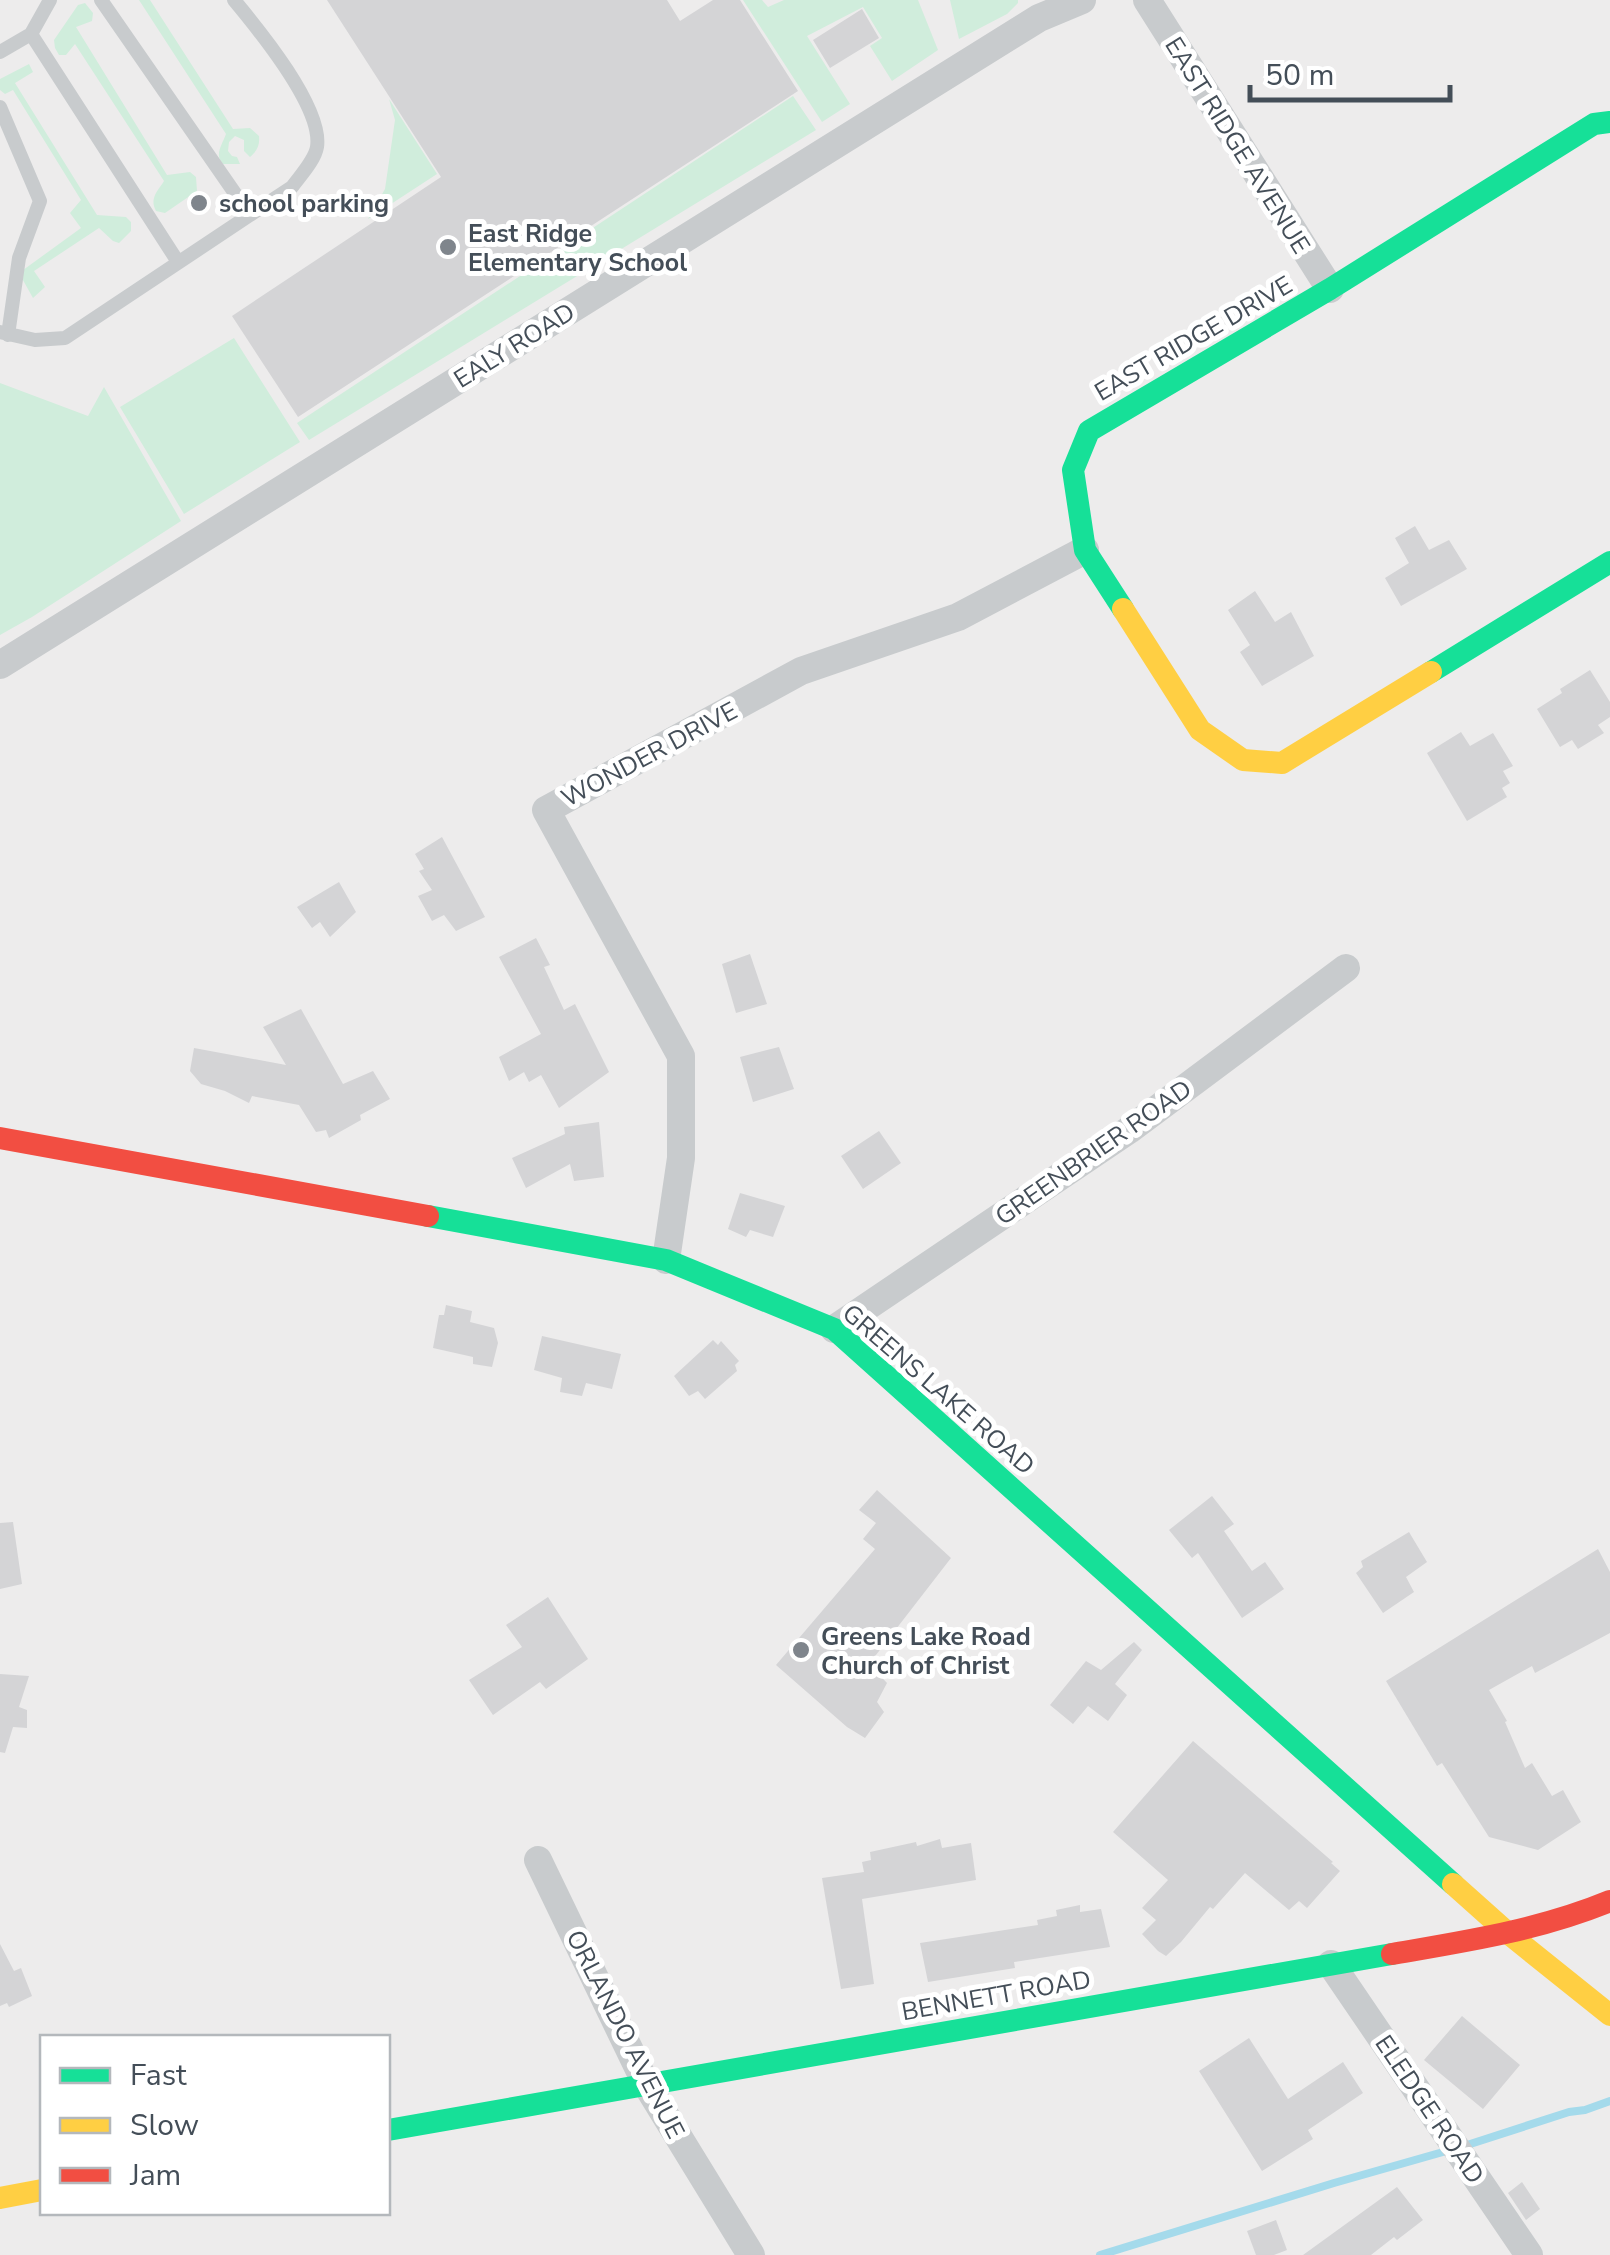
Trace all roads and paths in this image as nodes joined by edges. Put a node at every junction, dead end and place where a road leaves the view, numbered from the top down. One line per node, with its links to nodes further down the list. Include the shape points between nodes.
1 (50, 0): 7 (lane)
2 (101, 0): 11 (lane)
3 (234, 0): 11 (lane, via 272,45 316,122 317,150 292,187)
4 (1082, 0): 6 (street, EALY ROAD)
5 (1148, 0): 13 (street, EAST RIDGE AVENUE)
6 (1034, 9): 17 (street, EALY ROAD)
7 (32, 34): 8 (lane); 12 (lane)
8 (0, 52)
9 (0, 107): 14 (lane, via 40,201 19,258)
10 (1610, 122): 13 (street, EAST RIDGE DRIVE, via 1594,124)
11 (250, 215): 12 (lane)
12 (178, 262): 14 (lane, via 65,338)
13 (1330, 289): 15 (street, EAST RIDGE DRIVE, via 1089,431 1072,470)
14 (4, 333)
15 (1085, 550): 16 (street, EAST RIDGE DRIVE, via 1200,730 1243,760 1282,762); 20 (street, WONDER DRIVE, via 958,617 801,671 546,810 681,1056 681,1158)
16 (1610, 562)
17 (0, 665)
18 (1346, 968): 21 (street, GREENBRIER ROAD, via 1129,1130)
19 (0, 1138): 20 (street, GREENS LAKE ROAD)
20 (666, 1260): 21 (street, GREENS LAKE ROAD)
21 (834, 1329): 24 (street, GREENS LAKE ROAD)
22 (538, 1860): 27 (street, ORLANDO AVENUE)
23 (1610, 1901): 24 (street, BENNETT ROAD)
24 (1509, 1934): 25 (street, BENNETT ROAD); 26 (street, GREENS LAKE ROAD)
25 (1332, 1964): 27 (street, BENNETT ROAD); 32 (street, ELEDGE ROAD)
26 (1610, 2015)
27 (646, 2084): 28 (street, BENNETT ROAD); 31 (street, ORLANDO AVENUE)
28 (390, 2130)
29 (40, 2190): 30 (street)
30 (0, 2198)
31 (751, 2255)
32 (1529, 2255)

